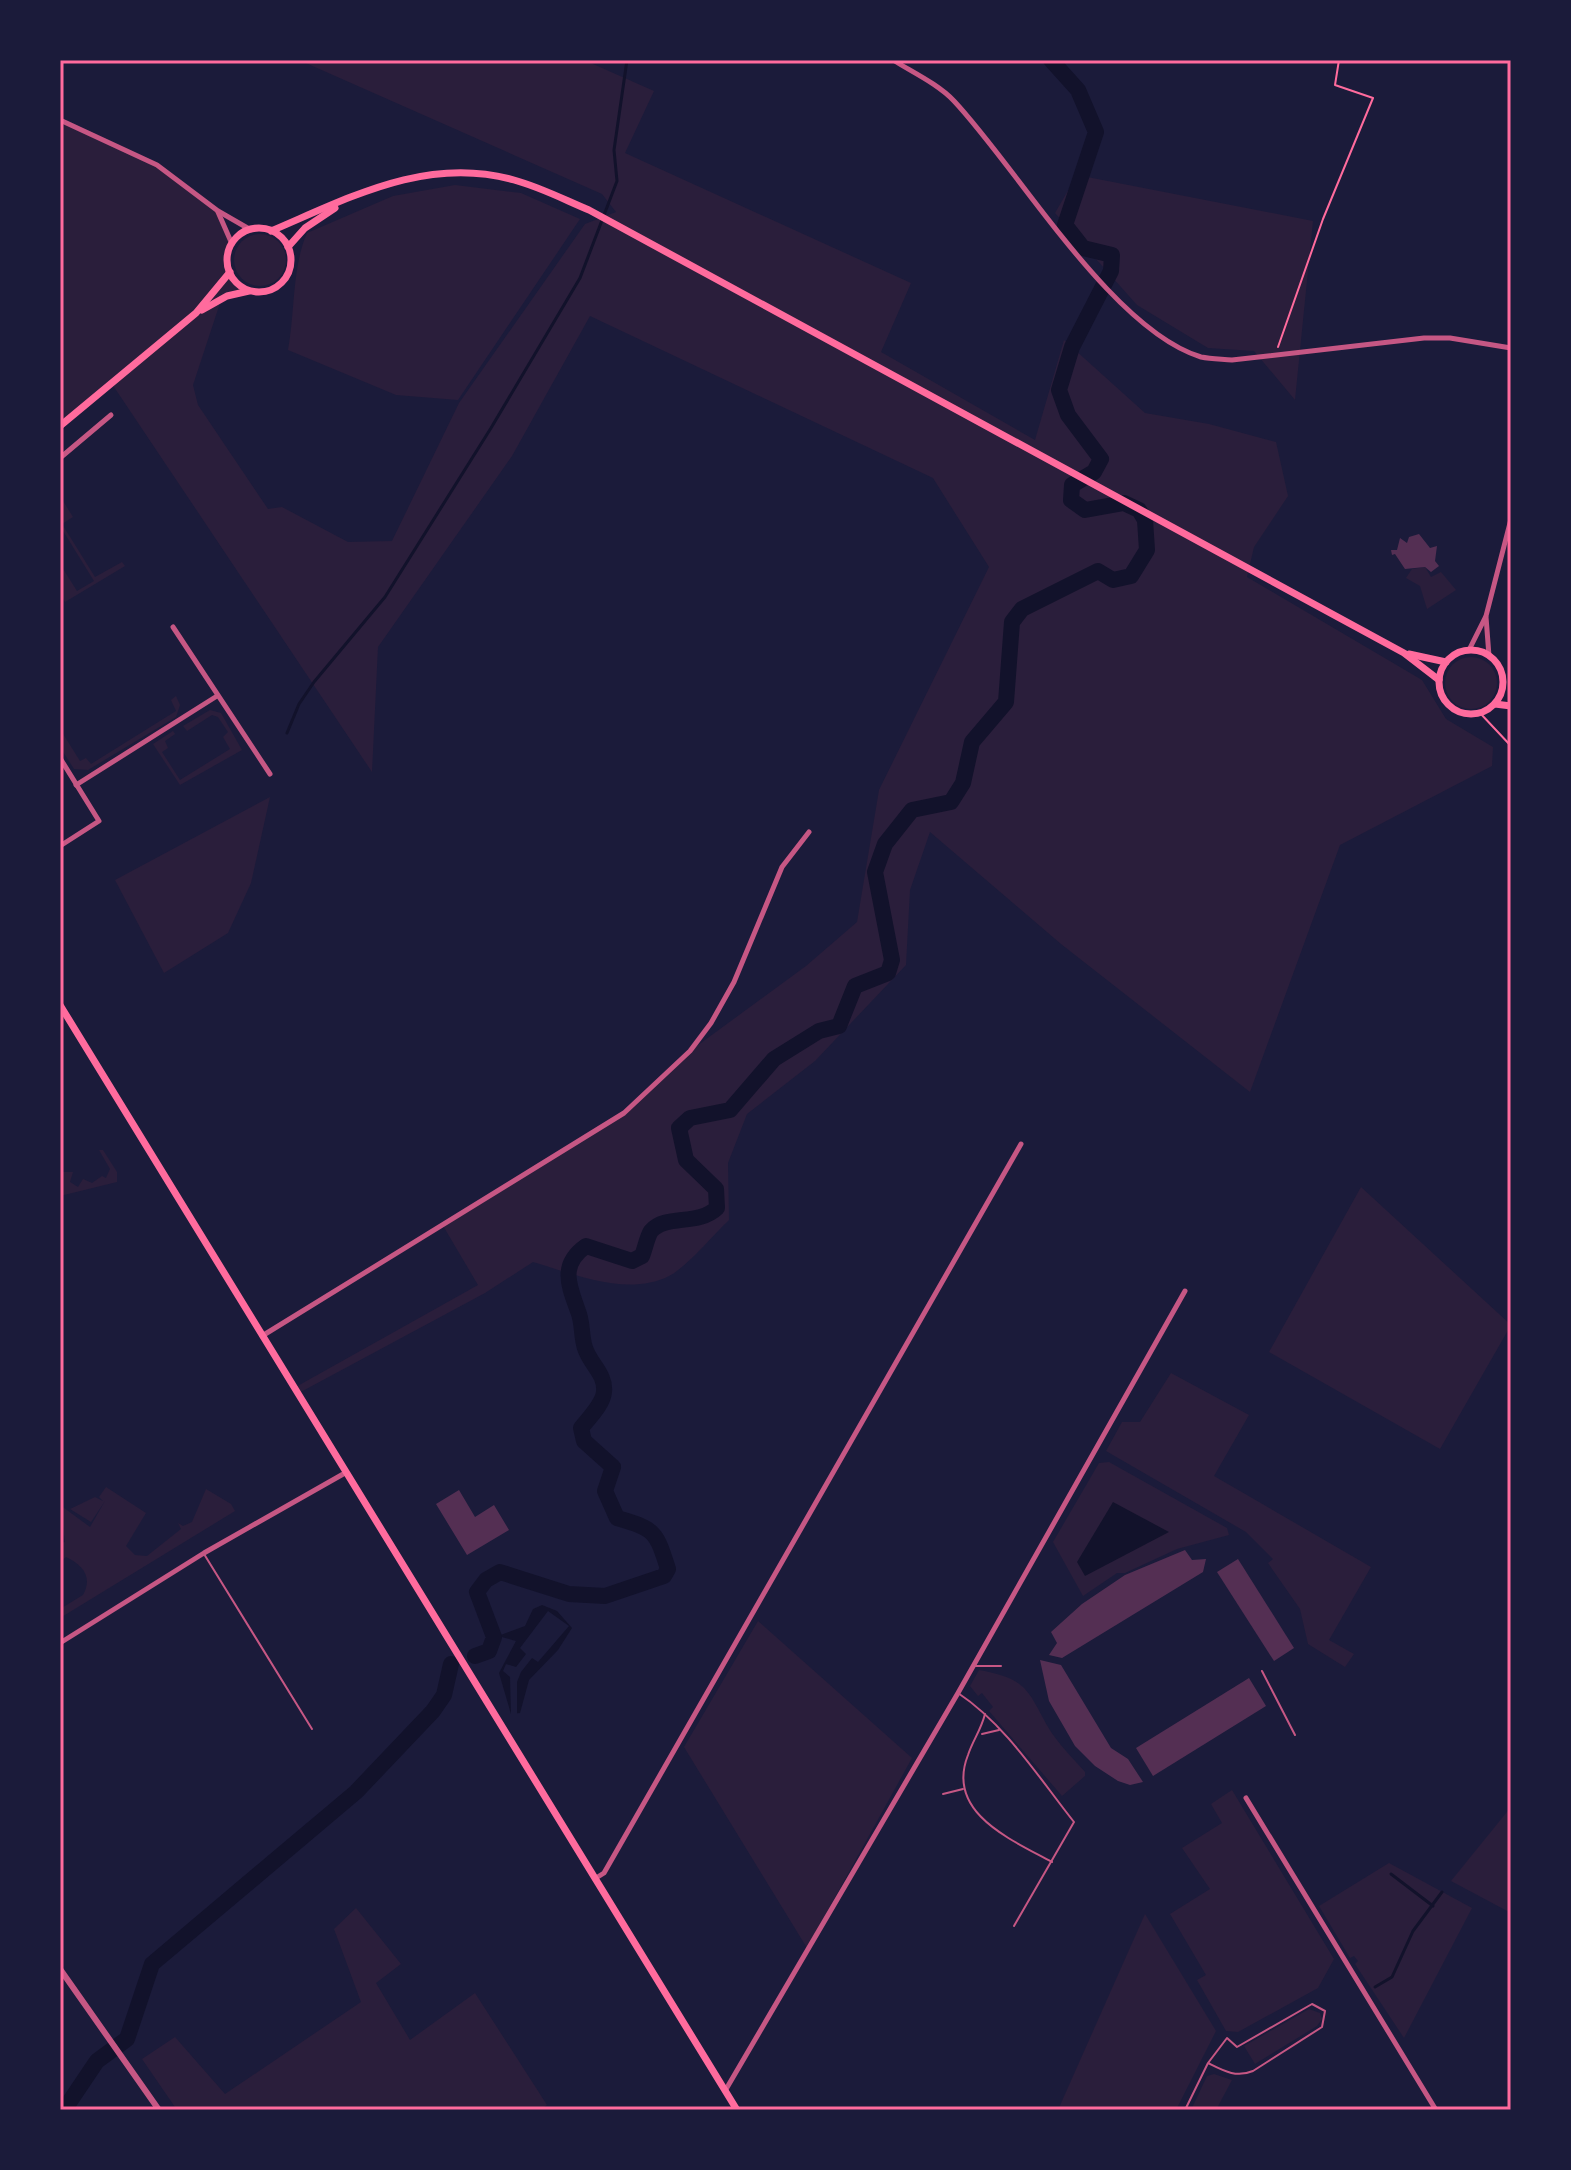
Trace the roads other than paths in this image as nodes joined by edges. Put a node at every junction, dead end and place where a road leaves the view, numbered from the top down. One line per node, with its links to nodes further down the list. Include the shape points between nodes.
1 (893, 60): 12 (street, via 952,98 1100,280 1137,317 1202,357 1232,360 1424,338)
2 (60, 120): 4 (street, via 157,165)
3 (347, 199): 6 (main road); 8 (main road, via 305,228); 20 (main road, via 386,182 427,174 472,174 513,180 589,210)
4 (218, 211): 5 (street); 7 (street)
5 (251, 230): 6 (main road); 7 (main road)
6 (271, 231): 8 (main road)
7 (232, 244): 9 (main road)
8 (288, 247): 10 (main road, via 290,266 281,283 269,291)
9 (230, 272): 10 (main road); 11 (main road)
10 (250, 291): 11 (main road, via 227,296)
11 (196, 313): 14 (main road)
12 (1511, 348)
13 (111, 415): 15 (street)
14 (60, 426)
15 (60, 458)
16 (1511, 519): 17 (street)
17 (1486, 616): 19 (street); 21 (street)
18 (173, 627): 26 (street)
19 (1469, 650): 21 (main road); 22 (main road)
20 (1404, 653): 22 (main road); 23 (main road)
21 (1489, 656): 24 (main road)
22 (1446, 662): 23 (main road)
23 (1439, 680): 27 (main road, via 1440,690 1460,713 1480,713)
24 (1503, 685): 25 (main road); 27 (main road)
25 (1511, 691)
26 (217, 696): 30 (street); 31 (street)
27 (1495, 704): 28 (main road)
28 (1511, 706)
29 (60, 758): 31 (street)
30 (270, 774)
31 (76, 785): 33 (street, via 99,821)
32 (809, 832): 37 (street, via 782,867 711,1023 690,1051 624,1113)
33 (60, 846)
34 (60, 1005): 37 (main road)
35 (1021, 1144): 54 (street, via 604,1873)
36 (1185, 1291): 41 (street)
37 (262, 1336): 38 (main road)
38 (345, 1473): 39 (street); 54 (main road)
39 (204, 1553): 40 (street); 46 (lane)
40 (60, 1643)
41 (973, 1666): 42 (lane); 44 (street)
42 (1001, 1666)
43 (1262, 1671): 49 (lane)
44 (958, 1693): 45 (lane); 58 (street)
45 (985, 1713): 47 (lane); 48 (lane)
46 (312, 1729)
47 (1000, 1730): 48 (lane); 53 (lane, via 1074,1822)
48 (980, 1734): 50 (lane, via 967,1755)
49 (1295, 1735)
50 (965, 1789): 51 (lane); 53 (lane, via 979,1818)
51 (943, 1794)
52 (1246, 1798): 62 (street)
53 (1052, 1862): 55 (lane)
54 (596, 1878): 58 (main road)
55 (1014, 1926)
56 (60, 1969): 59 (street)
57 (1208, 2063): 57 (lane, via 1227,2038 1237,2047 1312,2004 1325,2011 1322,2027 1242,2075); 61 (lane)
58 (725, 2091): 60 (main road)
59 (159, 2110)
60 (737, 2110)
61 (1185, 2110)
62 (1436, 2110)

